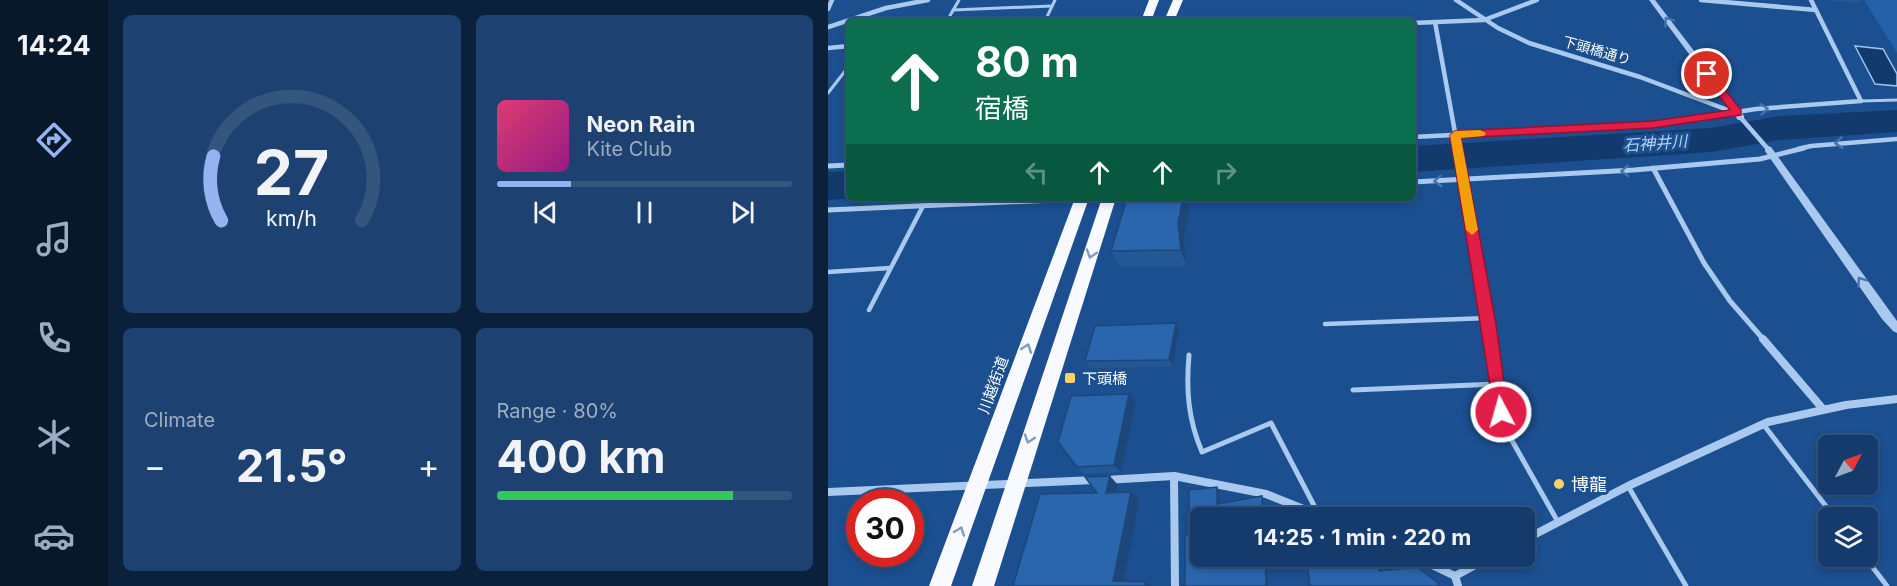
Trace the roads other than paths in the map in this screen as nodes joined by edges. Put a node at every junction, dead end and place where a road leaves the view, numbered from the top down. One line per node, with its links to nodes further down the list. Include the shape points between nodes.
1 (834, 0): 13 (street)
2 (928, 0): 16 (street)
3 (959, 0): 14 (lane)
4 (1055, 0): 12 (lane)
5 (1154, 0): 19 (highway)
6 (1178, 0): 20 (highway)
7 (1455, 0): 21 (street, 下頭橋通り)
8 (1537, 0): 21 (street)
9 (1652, 0): 32 (street, one-way to 9)
10 (1701, 0): 15 (street)
11 (1811, 0): 15 (street)
12 (1052, 6): 14 (lane); 18 (lane)
13 (828, 9)
14 (953, 10): 17 (lane)
15 (1816, 10): 31 (street)
16 (855, 18)
17 (949, 18)
18 (1046, 18)
19 (1147, 18)
20 (1170, 18)
21 (1484, 20): 23 (street); 32 (street, 下頭橋通り, via 1554,52 1640,77)
22 (846, 21): 25 (street)
23 (1435, 22): 24 (street); 33 (street)
24 (1416, 23)
25 (828, 27)
26 (846, 46): 27 (street)
27 (828, 48)
28 (846, 70): 29 (lane)
29 (828, 93)
30 (1897, 100): 31 (lane)
31 (1861, 101): 32 (street, one-way to 31)
32 (1739, 115): 33 (street, via 1653,125); 36 (street)
33 (1455, 135): 34 (street); 40 (street)
34 (1416, 137)
35 (1897, 138): 36 (street, one-way to 36)
36 (1770, 153): 39 (street, via 1760,159); 52 (street, one-way to 36)
37 (846, 165): 38 (street)
38 (828, 166)
39 (1653, 168): 40 (street, one-way to 40); 57 (street, via 1730,301)
40 (1463, 179): 41 (street, one-way to 41); 50 (street)
41 (1416, 182)
42 (1022, 201): 45 (street)
43 (1081, 201): 63 (highway, 川越街道, one-way to 43)
44 (1108, 201): 62 (highway, one-way to 62)
45 (923, 206): 46 (street); 47 (lane)
46 (828, 210)
47 (890, 268): 48 (lane); 49 (lane)
48 (828, 272)
49 (869, 310)
50 (1488, 318): 51 (lane); 54 (street)
51 (1325, 324)
52 (1897, 328)
53 (1189, 355): 67 (lane, via 1185,394 1190,427 1202,453 1271,423)
54 (1498, 384): 55 (lane); 58 (street)
55 (1353, 390)
56 (1897, 399): 57 (street)
57 (1823, 409): 59 (street)
58 (1501, 412)
59 (1763, 424): 64 (street); 68 (lane)
60 (1506, 430): 69 (lane)
61 (1174, 476): 62 (street); 66 (street, via 1266,494); 77 (street)
62 (1014, 485): 63 (street); 76 (highway)
63 (977, 486): 65 (street); 75 (highway, 川越街道, one-way to 63)
64 (1628, 486): 69 (street); 79 (lane)
65 (828, 492)
66 (1299, 507)
67 (1317, 507)
68 (1826, 507)
69 (1558, 522): 70 (street)
70 (1535, 534)
71 (1436, 567): 74 (street)
72 (1472, 567): 74 (street)
73 (1872, 567): 80 (lane)
74 (1455, 576): 78 (street)
75 (940, 586)
76 (983, 586)
77 (1175, 586)
78 (1458, 586)
79 (1686, 586)
80 (1887, 586)

